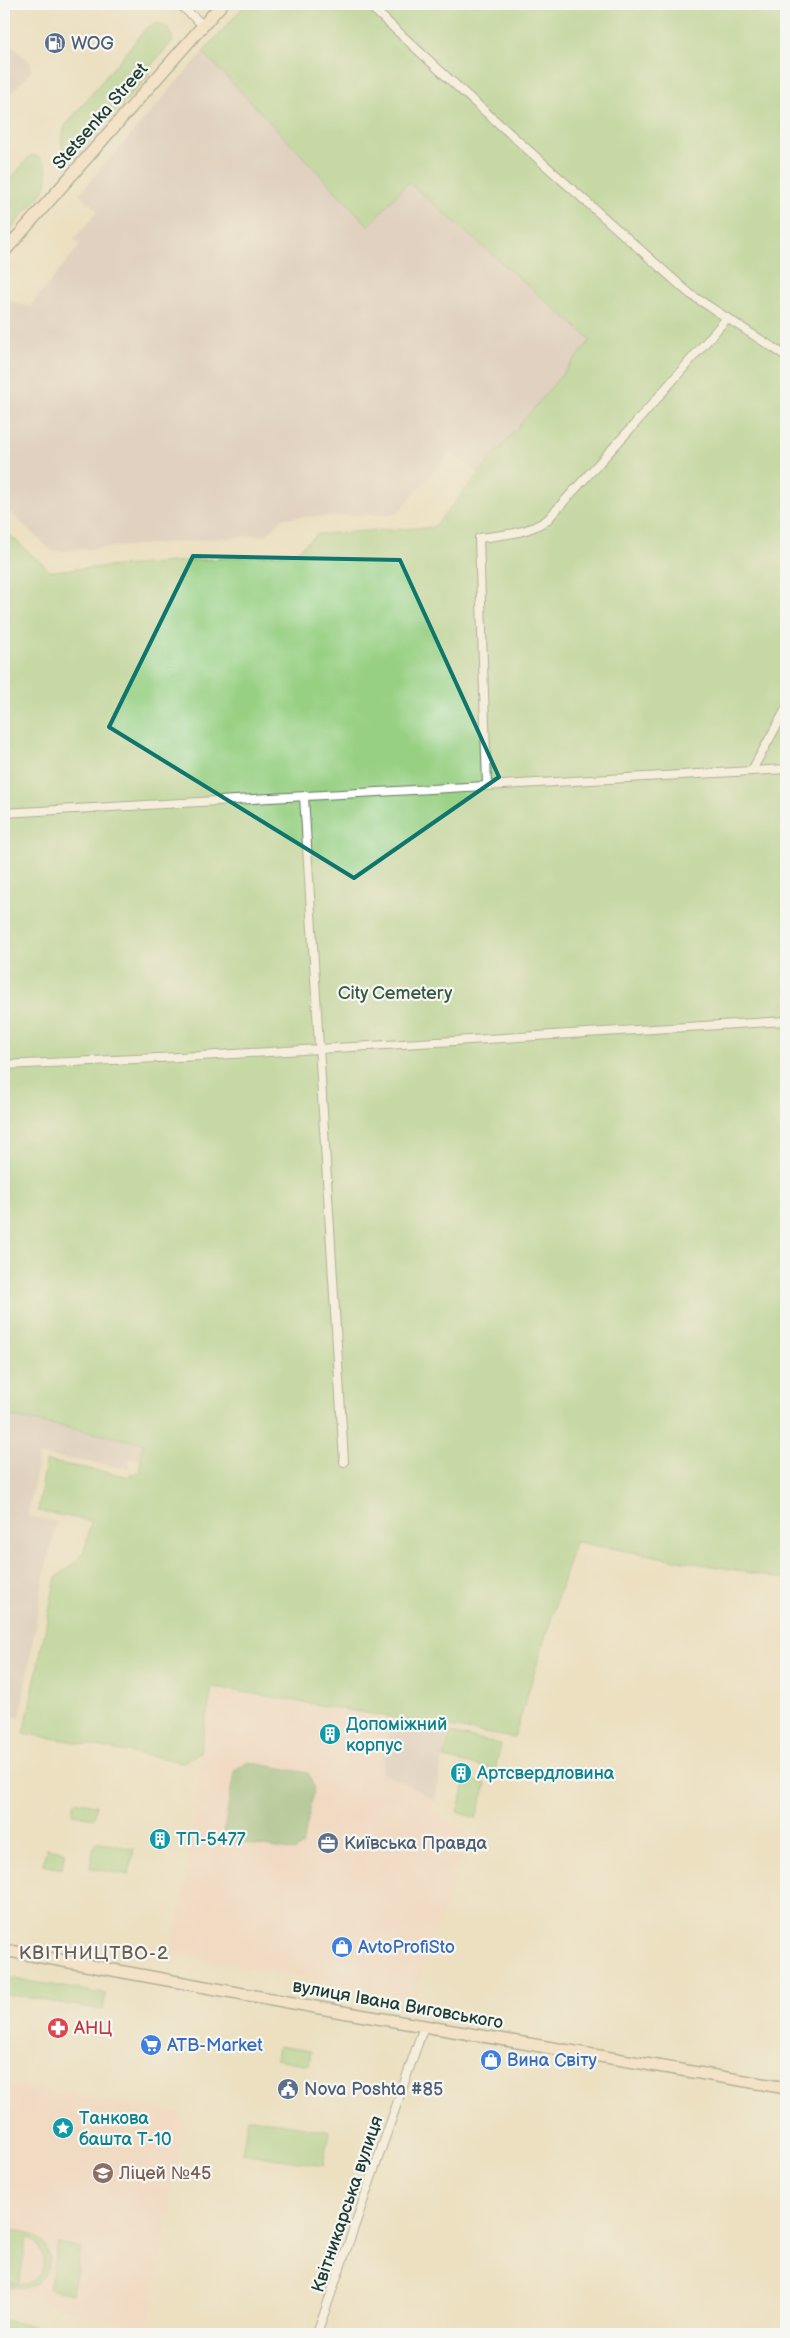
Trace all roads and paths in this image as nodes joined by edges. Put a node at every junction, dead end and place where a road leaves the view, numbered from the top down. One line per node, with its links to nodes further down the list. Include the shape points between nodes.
1 (179, 4): 4 (street)
2 (222, 4): 4 (main road, Stetsenka Street)
3 (368, 4): 6 (street, via 677,282)
4 (203, 25): 5 (main road, Stetsenka Street)
5 (4, 252)
6 (727, 318): 7 (street); 11 (street, via 547,520 520,533 479,538)
7 (786, 356)
8 (786, 709): 10 (street)
9 (786, 769): 10 (street)
10 (752, 770): 11 (street)
11 (487, 786): 12 (street)
12 (304, 796): 13 (street); 15 (street)
13 (4, 813)
14 (786, 1021): 15 (street)
15 (320, 1048): 16 (street); 17 (street)
16 (4, 1065)
17 (344, 1462)
18 (4, 1950): 19 (main road, вулиця Івана Виговського)
19 (424, 2026): 20 (main road, вулиця Івана Виговського); 21 (street, Квітникарська вулиця)
20 (786, 2088)
21 (317, 2334)

